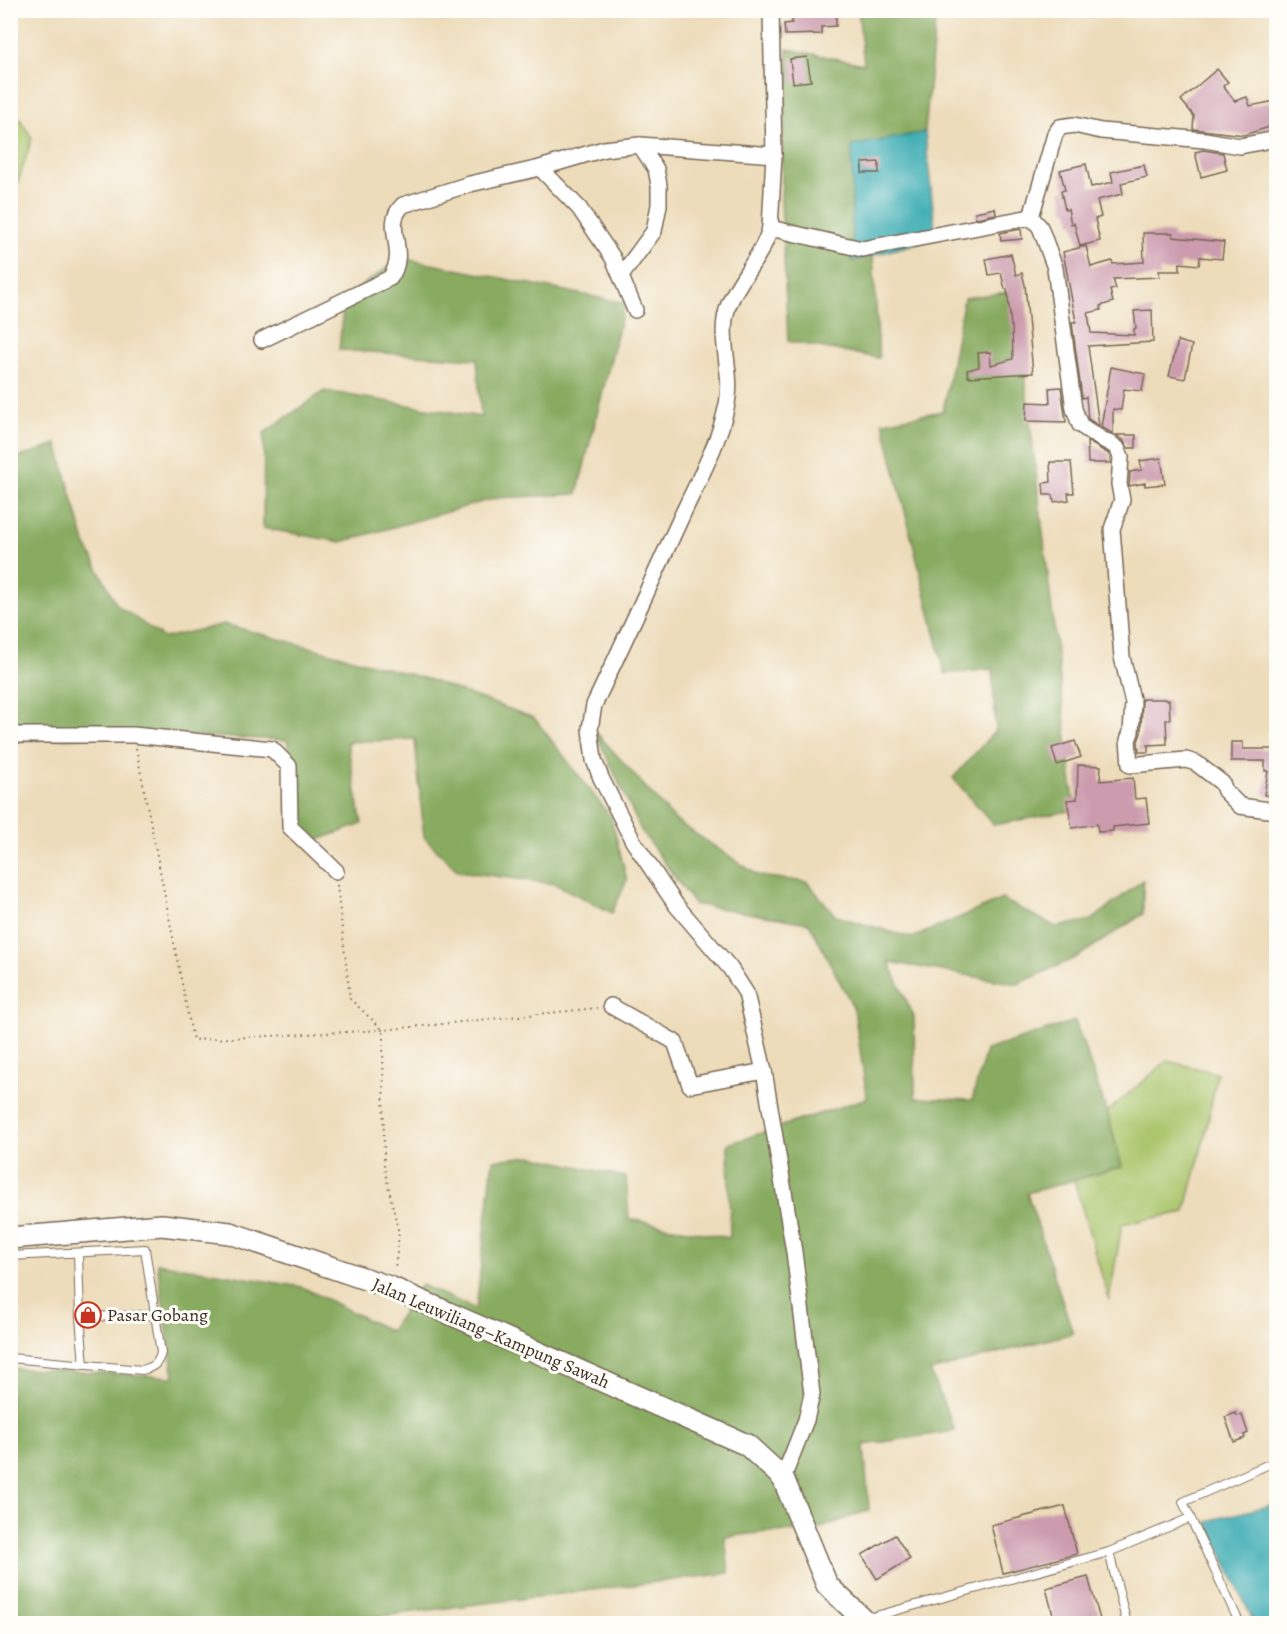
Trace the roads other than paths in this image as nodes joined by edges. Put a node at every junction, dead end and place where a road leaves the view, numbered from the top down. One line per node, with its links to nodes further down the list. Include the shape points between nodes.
1 (771, 10): 4 (street)
2 (1276, 139): 6 (street, via 1240,146 1074,125 1060,127)
3 (640, 145): 4 (street); 5 (street, via 604,149); 8 (street, via 656,170 659,205 654,231)
4 (774, 155): 7 (street)
5 (540, 168): 8 (street, via 579,208); 10 (street, via 403,205 396,212 393,226 399,248 398,268 390,278)
6 (1031, 217): 7 (street, via 862,249); 12 (street, via 1040,227 1055,268 1074,409 1080,425 1117,448 1121,457 1122,500 1112,529 1122,657 1133,703 1128,740 1130,765 1186,760 1196,763 1222,783 1224,791 1240,806)
7 (770, 228): 15 (street, via 728,305 723,340 729,386 712,450 594,705 590,729 594,760 633,841 676,905 730,968 746,993)
8 (621, 276): 9 (street)
9 (635, 309)
10 (262, 340)
11 (10, 735): 13 (street, via 133,735 272,749 289,766 290,827)
12 (1276, 811)
13 (336, 871)
14 (611, 1006): 15 (street, via 675,1042 690,1086)
15 (764, 1071): 24 (street, via 794,1252 812,1394)
16 (10, 1238): 24 (main road, Jalan Leuwiliang–Kampung Sawah, via 162,1225 230,1233 392,1288 747,1445)
17 (78, 1253): 18 (lane); 19 (lane, via 145,1249); 20 (lane)
18 (10, 1256)
19 (157, 1315): 20 (lane); 22 (lane, via 161,1353 152,1368)
20 (80, 1317): 22 (lane)
21 (10, 1358): 22 (lane)
22 (84, 1365)
23 (1276, 1461): 25 (lane, via 1183,1502)
24 (783, 1478): 27 (main road, Jalan Leuwiliang–Kampung Sawah, via 827,1585)
25 (1190, 1518): 26 (lane); 29 (lane)
26 (1109, 1552): 27 (lane); 28 (lane)
27 (866, 1621)
28 (1127, 1623)
29 (1240, 1623)

